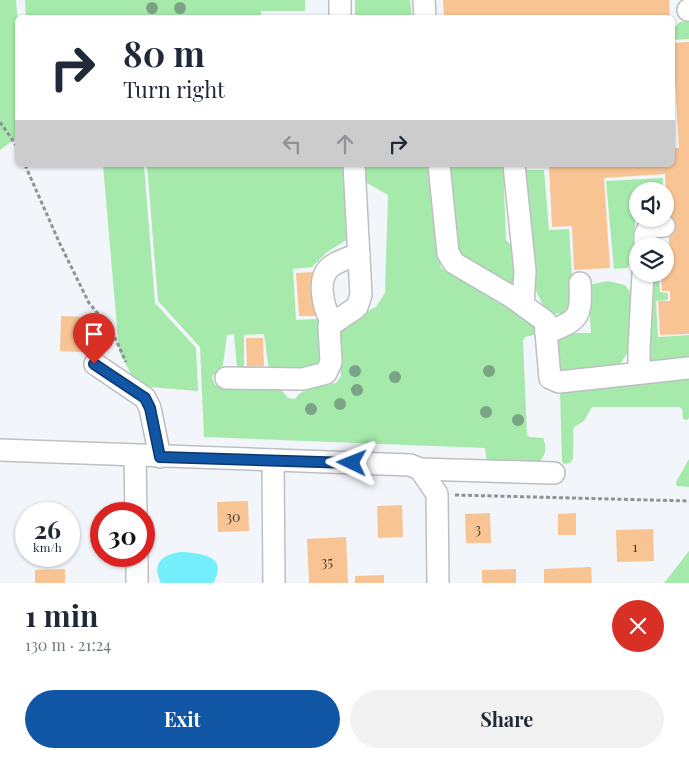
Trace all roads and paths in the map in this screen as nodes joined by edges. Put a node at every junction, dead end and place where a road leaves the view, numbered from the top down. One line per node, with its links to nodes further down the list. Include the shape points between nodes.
1 (340, 0): 3 (street)
2 (424, 0): 4 (street)
3 (340, 15)
4 (425, 15)
5 (0, 122): 6 (path)
6 (15, 144)
7 (26, 167): 19 (path, via 89,303 111,329)
8 (354, 167): 13 (street)
9 (439, 167): 16 (street, via 448,253 454,263)
10 (514, 167): 16 (street, via 525,270)
11 (656, 227): 12 (street, via 649,228)
12 (645, 237)
13 (359, 254): 17 (street, via 360,303); 17 (street, via 332,265 323,277 324,304)
14 (643, 282): 22 (street)
15 (580, 283): 18 (street, via 581,306 576,318)
16 (523, 305): 18 (street, via 546,321)
17 (332, 322): 23 (street, via 329,326 331,362 326,373 303,379)
18 (546, 333): 22 (street, via 550,378 554,381)
19 (126, 363)
20 (94, 364): 26 (street, via 145,398)
21 (689, 368): 22 (street)
22 (639, 373)
23 (226, 378)
24 (0, 450): 25 (street)
25 (136, 456): 26 (street); 32 (street)
26 (160, 457): 27 (street)
27 (273, 460): 28 (street, via 410,465); 35 (street)
28 (420, 470): 29 (street); 30 (street)
29 (554, 473)
30 (437, 494): 31 (path); 36 (street)
31 (689, 501)
32 (136, 502)
33 (137, 567): 34 (street)
34 (137, 583)
35 (274, 583)
36 (438, 583)

